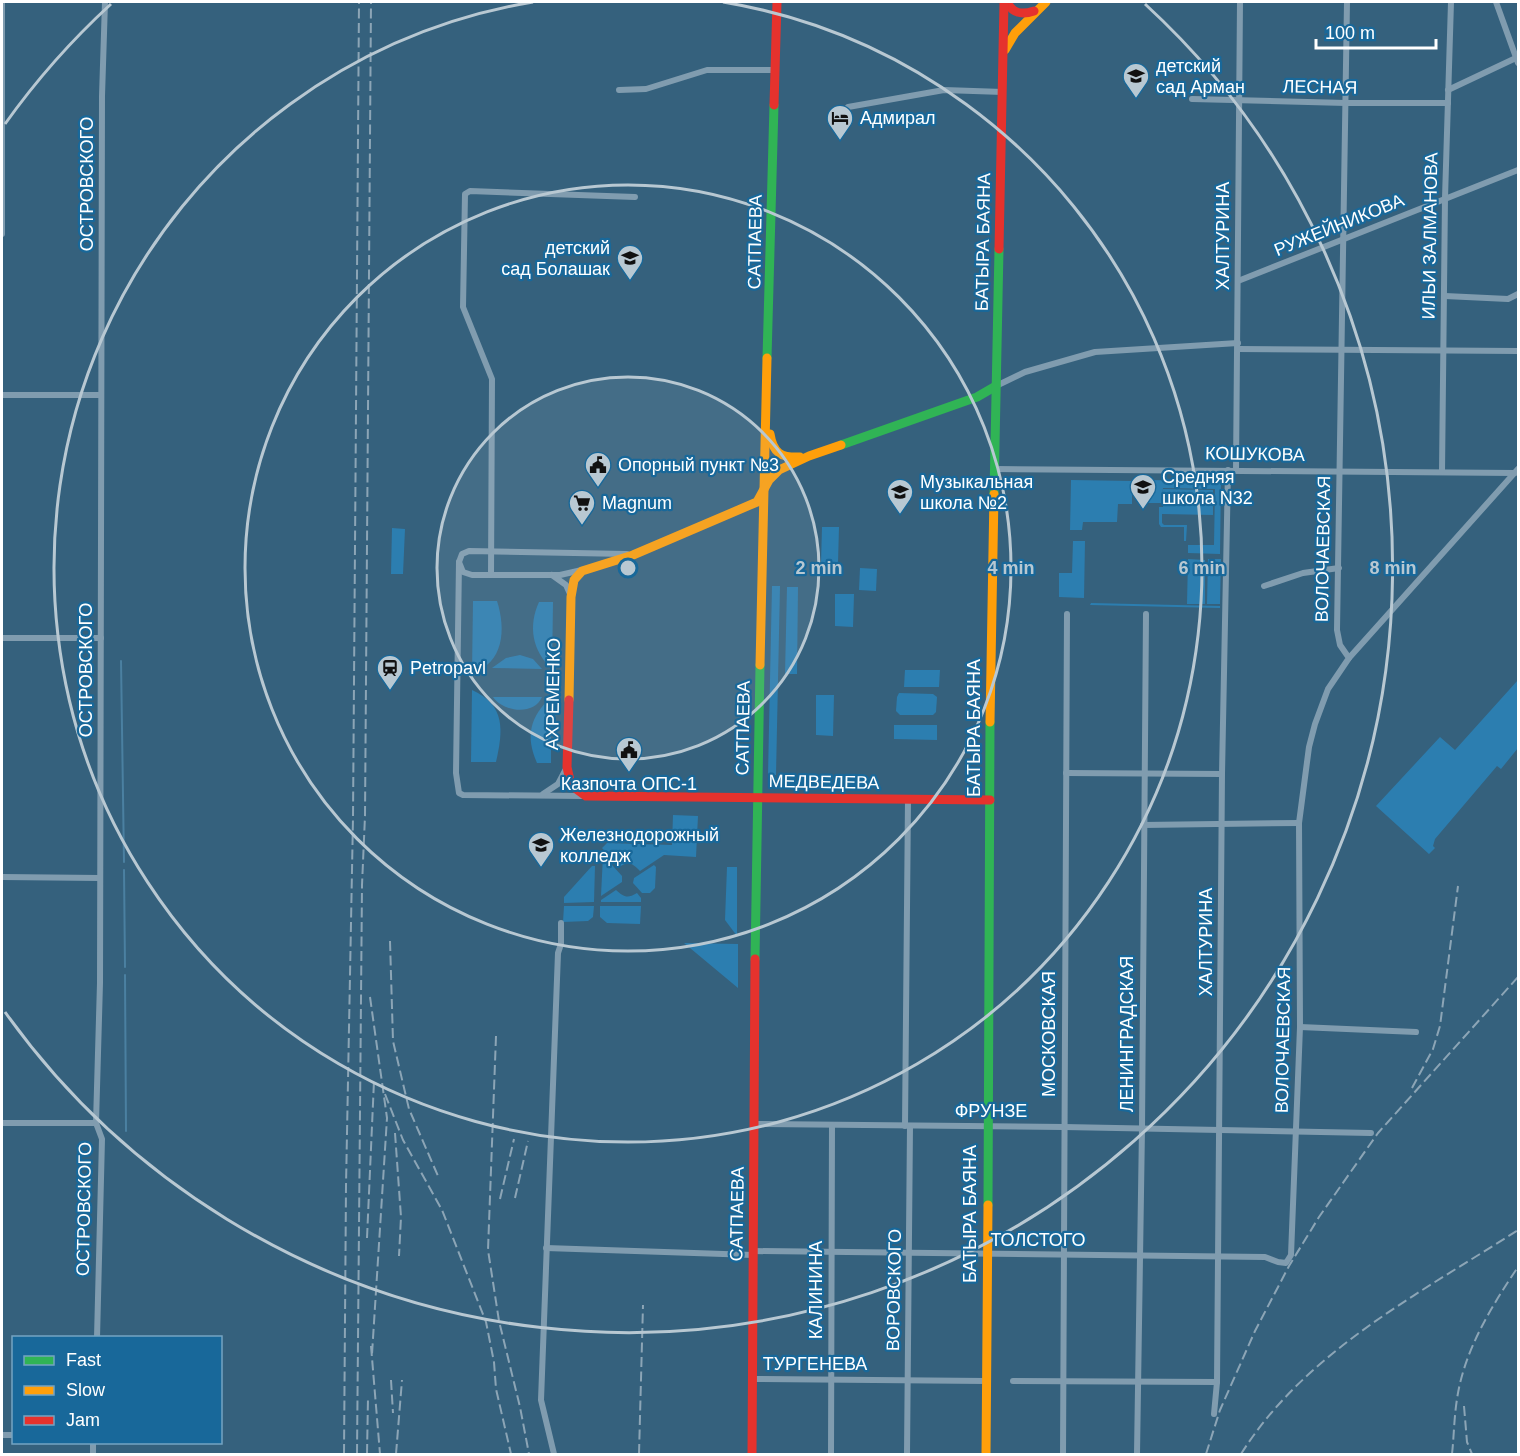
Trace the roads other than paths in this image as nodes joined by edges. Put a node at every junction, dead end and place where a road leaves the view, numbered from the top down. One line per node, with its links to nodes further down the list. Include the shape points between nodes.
1 (2, 2): 24 (street)
2 (105, 2): 35 (street, ОСТРОВСКОГО)
3 (777, 2): 12 (street, САТПАЕВА)
4 (1006, 2): 9 (street, via 1022,14); 10 (street, БАТЫРА БАЯНА)
5 (1240, 2): 17 (street, ХАЛТУРИНА)
6 (1347, 2): 18 (street, ВОЛОЧАЕВСКАЯ)
7 (1451, 2): 14 (street, ИЛЬИ ЗАЛМАНОВА)
8 (1496, 2): 11 (street)
9 (1043, 4): 10 (street, via 1015,33)
10 (1004, 52): 15 (street, БАТЫРА БАЯНА)
11 (1518, 59): 14 (street)
12 (776, 70): 13 (street, via 707,70 646,89); 38 (street, САТПАЕВА)
13 (619, 90)
14 (1448, 90): 19 (street, ИЛЬИ ЗАЛМАНОВА)
15 (1003, 92): 20 (street, via 944,90); 33 (street, БАТЫРА БАЯНА)
16 (1192, 99): 17 (street, ЛЕСНАЯ)
17 (1239, 100): 18 (street, ЛЕСНАЯ); 26 (street, ХАЛТУРИНА)
18 (1346, 103): 19 (street, ЛЕСНАЯ); 25 (street, ВОЛОЧАЕВСКАЯ)
19 (1448, 103): 23 (street, ИЛЬИ ЗАЛМАНОВА)
20 (848, 107)
21 (1518, 170): 23 (street, РУЖЕЙНИКОВА)
22 (635, 197): 48 (street, via 470,191 465,194 463,307 492,380)
23 (1445, 198): 25 (street, РУЖЕЙНИКОВА); 28 (street, ИЛЬИ ЗАЛМАНОВА)
24 (2, 234)
25 (1344, 240): 26 (street, РУЖЕЙНИКОВА); 30 (street, ВОЛОЧАЕВСКАЯ)
26 (1238, 282): 29 (street, ХАЛТУРИНА)
27 (1518, 294): 28 (street, via 1508,298)
28 (1445, 296): 31 (street, ИЛЬИ ЗАЛМАНОВА)
29 (1238, 346): 30 (street); 33 (street, via 1095,352 1025,372); 43 (street, ХАЛТУРИНА)
30 (1343, 350): 31 (street); 44 (street, ВОЛОЧАЕВСКАЯ)
31 (1443, 351): 32 (street); 46 (street, ИЛЬИ ЗАЛМАНОВА)
32 (1518, 351)
33 (996, 386): 36 (street); 37 (street, БАТЫРА БАЯНА)
34 (2, 395): 35 (street)
35 (101, 395): 60 (street, ОСТРОВСКОГО)
36 (977, 397): 37 (street, via 991,396); 40 (street)
37 (996, 408): 42 (street, БАТЫРА БАЯНА)
38 (767, 417): 39 (street, САТПАЕВА); 40 (street, via 778,455)
39 (765, 454): 41 (street, via 771,467); 47 (street, САТПАЕВА)
40 (809, 456): 41 (street)
41 (787, 466): 47 (street, via 769,479)
42 (995, 469): 43 (street, КОШУКОВА); 70 (street, БАТЫРА БАЯНА)
43 (1232, 470): 44 (street, КОШУКОВА); 65 (street, ХАЛТУРИНА)
44 (1339, 471): 46 (street, КОШУКОВА); 51 (street, ВОЛОЧАЕВСКАЯ)
45 (1517, 471): 46 (street, КОШУКОВА); 61 (street)
46 (1442, 472)
47 (763, 495): 49 (street, via 757,502); 68 (street, САТПАЕВА)
48 (491, 551): 49 (street); 50 (street, via 466,551); 53 (street)
49 (633, 555): 52 (street)
50 (459, 562): 53 (street, via 467,574); 66 (street, via 459,793)
51 (1339, 568): 55 (street, via 1303,573); 61 (street, ВОЛОЧАЕВСКАЯ, via 1338,639)
52 (583, 570): 54 (street); 56 (street, АХРЕМЕНКО, via 576,576)
53 (491, 575): 54 (street)
54 (552, 575): 56 (street, via 566,585)
55 (1264, 586)
56 (571, 597): 62 (street, АХРЕМЕНКО)
57 (1067, 614): 64 (street, МОСКОВСКАЯ)
58 (1146, 614): 63 (street, ЛЕНИНГРАДСКАЯ)
59 (2, 638): 60 (street)
60 (101, 638): 75 (street, ОСТРОВСКОГО)
61 (1348, 658): 71 (street, ВОЛОЧАЕВСКАЯ, via 1328,689 1315,724)
62 (567, 767): 66 (street, via 558,784); 67 (street, АХРЕМЕНКО, via 571,785)
63 (1144, 772): 64 (street); 65 (street); 73 (street, ЛЕНИНГРАДСКАЯ)
64 (1066, 773): 85 (street, МОСКОВСКАЯ)
65 (1222, 774): 72 (street, ХАЛТУРИНА)
66 (537, 796): 67 (street)
67 (586, 796): 68 (street, МЕДВЕДЕВА)
68 (758, 798): 69 (street, МЕДВЕДЕВА); 81 (street, САТПАЕВА)
69 (909, 799): 70 (street, МЕДВЕДЕВА); 83 (street, ВОРОВСКОГО)
70 (990, 800): 84 (street, БАТЫРА БАЯНА)
71 (1299, 823): 72 (street); 77 (street, ВОЛОЧАЕВСКАЯ)
72 (1222, 824): 73 (street); 87 (street, ХАЛТУРИНА)
73 (1143, 825): 86 (street, ЛЕНИНГРАДСКАЯ)
74 (2, 877): 75 (street)
75 (100, 878): 80 (street, ОСТРОВСКОГО)
76 (561, 923): 90 (street)
77 (1300, 1027): 78 (street); 88 (street, ВОЛОЧАЕВСКАЯ)
78 (1416, 1032)
79 (2, 1123): 80 (street)
80 (96, 1123): 99 (street, ОСТРОВСКОГО, via 102,1139)
81 (754, 1124): 82 (street, ФРУНЗЕ); 91 (street, САТПАЕВА)
82 (832, 1125): 83 (street, ФРУНЗЕ); 92 (street, КАЛИНИНА)
83 (908, 1126): 84 (street, ФРУНЗЕ); 93 (street, ВОРОВСКОГО)
84 (987, 1126): 85 (street, ФРУНЗЕ); 94 (street, БАТЫРА БАЯНА)
85 (1064, 1127): 86 (street, ФРУНЗЕ); 95 (street, МОСКОВСКАЯ)
86 (1142, 1128): 87 (street, ФРУНЗЕ); 96 (street, ЛЕНИНГРАДСКАЯ)
87 (1220, 1130): 88 (street, ФРУНЗЕ); 97 (street, ХАЛТУРИНА)
88 (1295, 1131): 89 (street, ФРУНЗЕ); 98 (street, ВОЛОЧАЕВСКАЯ, via 1292,1250)
89 (1371, 1133)
90 (546, 1248): 91 (street, ТОЛСТОГО); 109 (street, via 541,1400)
91 (753, 1253): 92 (street, ТОЛСТОГО); 100 (street, САТПАЕВА)
92 (831, 1253): 93 (street, ТОЛСТОГО); 101 (street, КАЛИНИНА)
93 (909, 1254): 94 (street, ТОЛСТОГО); 102 (street, ВОРОВСКОГО)
94 (986, 1254): 95 (street, ТОЛСТОГО); 104 (street, БАТЫРА БАЯНА)
95 (1064, 1255): 96 (street, ТОЛСТОГО); 105 (street, МОСКОВСКАЯ)
96 (1139, 1256): 97 (street, ТОЛСТОГО); 106 (street, ЛЕНИНГРАДСКАЯ)
97 (1218, 1256): 98 (street, ТОЛСТОГО, via 1265,1257); 107 (street, ХАЛТУРИНА)
98 (1286, 1263)
99 (97, 1336)
100 (752, 1379): 101 (street, ТУРГЕНЕВА); 110 (street, САТПАЕВА)
101 (831, 1380): 102 (street, ТУРГЕНЕВА); 111 (street, КАЛИНИНА)
102 (908, 1380): 104 (street, ТУРГЕНЕВА); 112 (street, ВОРОВСКОГО)
103 (1013, 1380): 105 (street)
104 (986, 1381): 113 (street, БАТЫРА БАЯНА)
105 (1063, 1381): 106 (street); 114 (street, МОСКОВСКАЯ)
106 (1137, 1382): 107 (street); 115 (street, ЛЕНИНГРАДСКАЯ)
107 (1217, 1382): 108 (street, ХАЛТУРИНА)
108 (1214, 1414)
109 (554, 1455)
110 (752, 1455)
111 (831, 1455)
112 (907, 1455)
113 (986, 1455)
114 (1063, 1455)
115 (1137, 1455)

